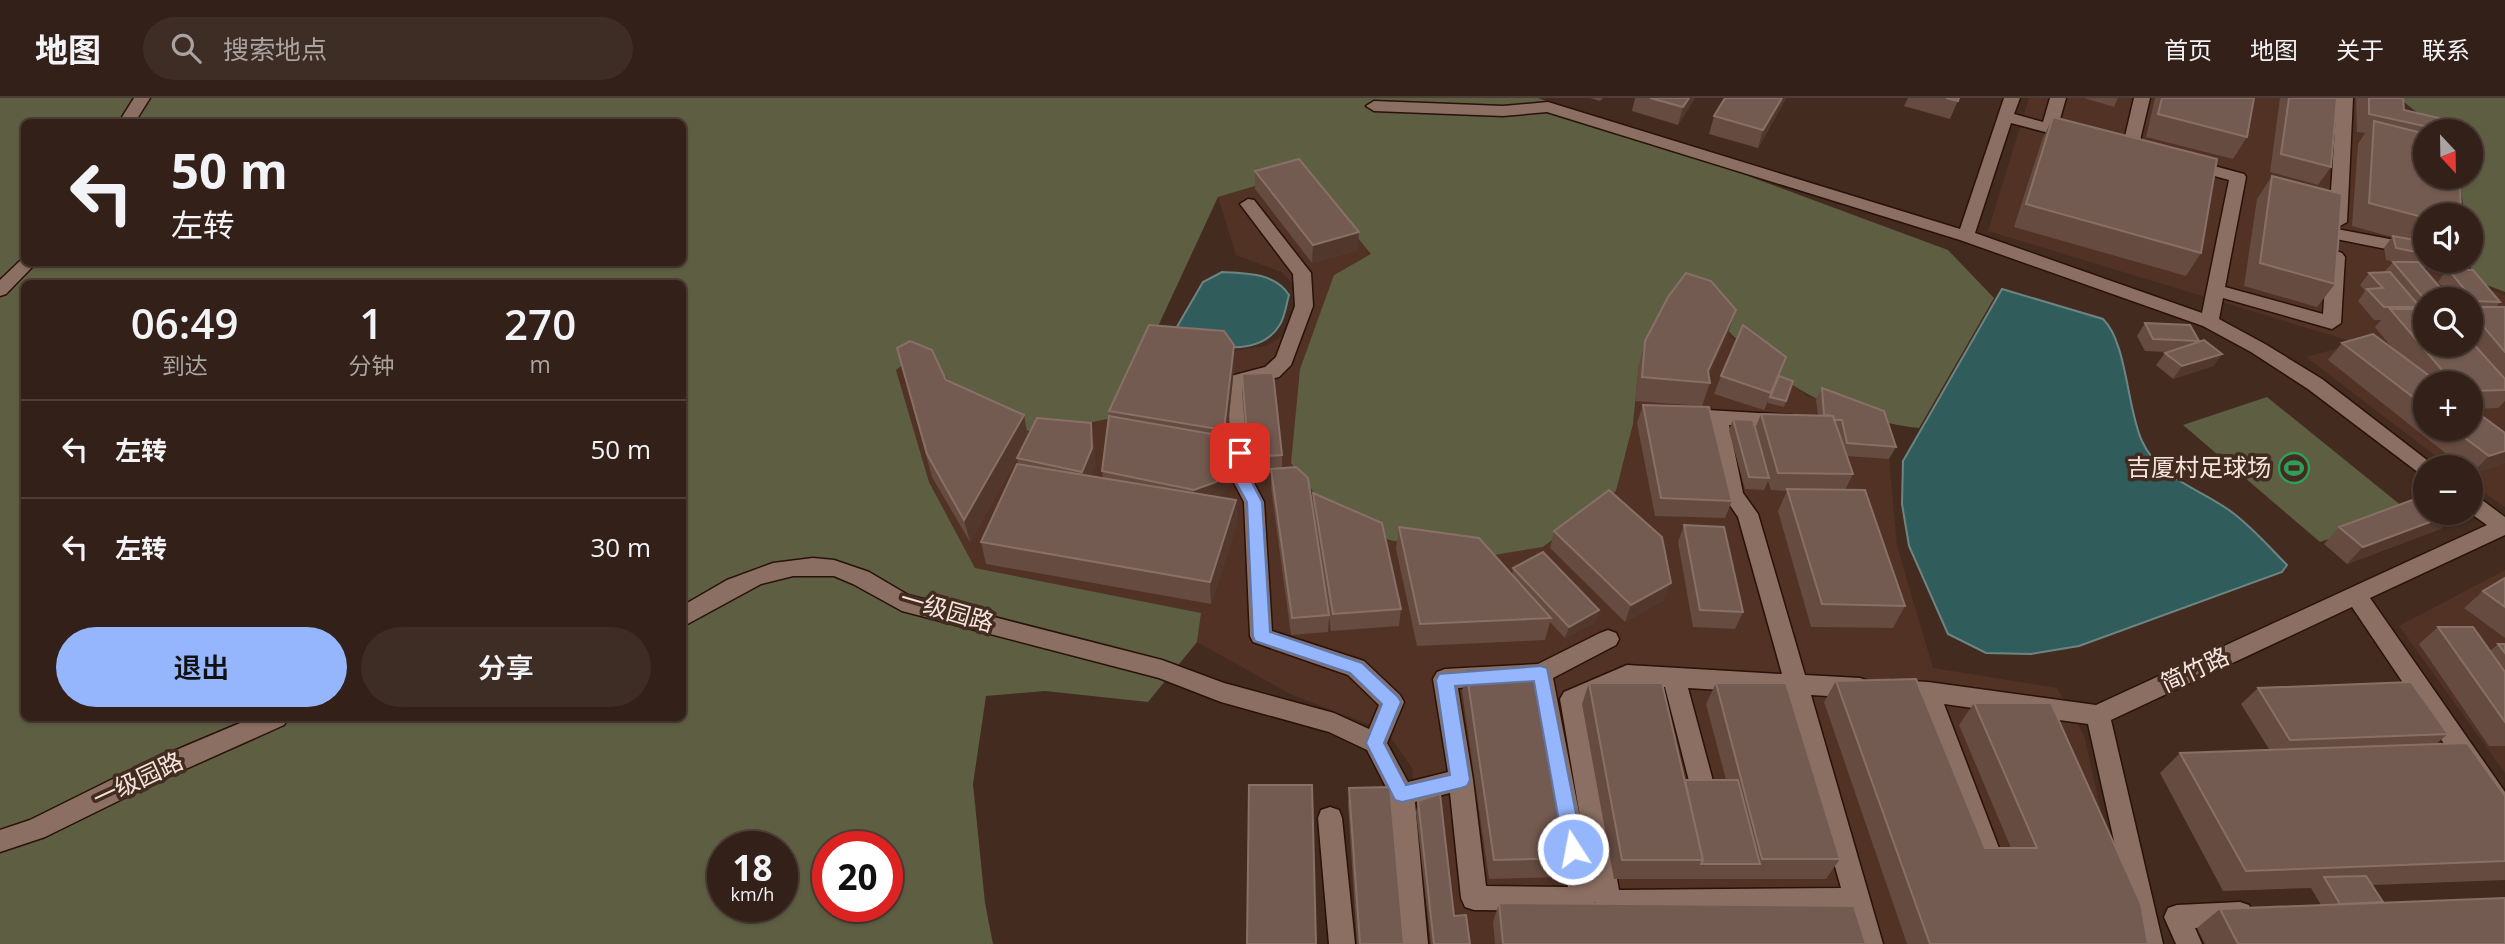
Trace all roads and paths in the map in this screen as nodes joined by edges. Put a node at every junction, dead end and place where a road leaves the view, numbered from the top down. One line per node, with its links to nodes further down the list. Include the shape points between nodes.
1 (142, 98): 7 (street)
2 (2012, 98): 8 (street)
3 (2058, 98): 9 (street)
4 (2143, 98): 11 (street)
5 (2345, 98): 14 (street, via 2349,136)
6 (1374, 106): 15 (street, via 1503,111 1548,107)
7 (130, 111)
8 (2006, 117): 9 (street); 15 (street)
9 (2049, 128): 10 (street)
10 (2089, 138)
11 (2129, 149)
12 (2166, 158): 19 (street, via 2238,177)
13 (1248, 204): 36 (street, via 1301,273 1304,306 1284,360 1272,372 1238,381 1241,477 1254,502 1261,636 1356,668 1392,702)
14 (2337, 234): 16 (street); 19 (street, via 2332,323)
15 (1966, 236): 20 (street)
16 (2413, 249)
17 (25, 266): 18 (street)
18 (0, 290)
19 (2215, 290): 20 (street)
20 (2209, 322): 24 (street, via 2315,384)
21 (1692, 416): 22 (street)
22 (1718, 418): 23 (street); 32 (street, via 1732,495 1748,514)
23 (1799, 421)
24 (2413, 458)
25 (2483, 511): 26 (street)
26 (2504, 526): 27 (street, 简竹路)
27 (2356, 595): 34 (street, 简竹路); 40 (street)
28 (686, 615): 36 (street, 一级园路, via 712,597 778,569 835,568 865,579 902,602 1162,669 1221,692 1334,723)
29 (1608, 639): 30 (street)
30 (1541, 673): 37 (street, via 1445,680); 37 (street, via 1583,899 1474,898)
31 (1674, 678): 32 (street); 38 (street); 44 (street, via 1627,675 1572,699 1608,902)
32 (1798, 685): 33 (street); 44 (street)
33 (1928, 692): 34 (street); 43 (street)
34 (2098, 715): 49 (street)
35 (268, 721): 42 (street, 一级园路, via 36,829)
36 (1375, 743): 39 (street)
37 (1461, 780): 39 (street)
38 (1701, 781)
39 (1402, 794): 47 (street)
40 (2505, 813)
41 (1330, 818): 46 (street)
42 (0, 841)
43 (1989, 856)
44 (1856, 900): 48 (street)
45 (2268, 913): 50 (street, via 2177,917)
46 (1342, 944)
47 (1415, 944)
48 (1870, 944)
49 (2150, 944)
50 (2189, 944)

